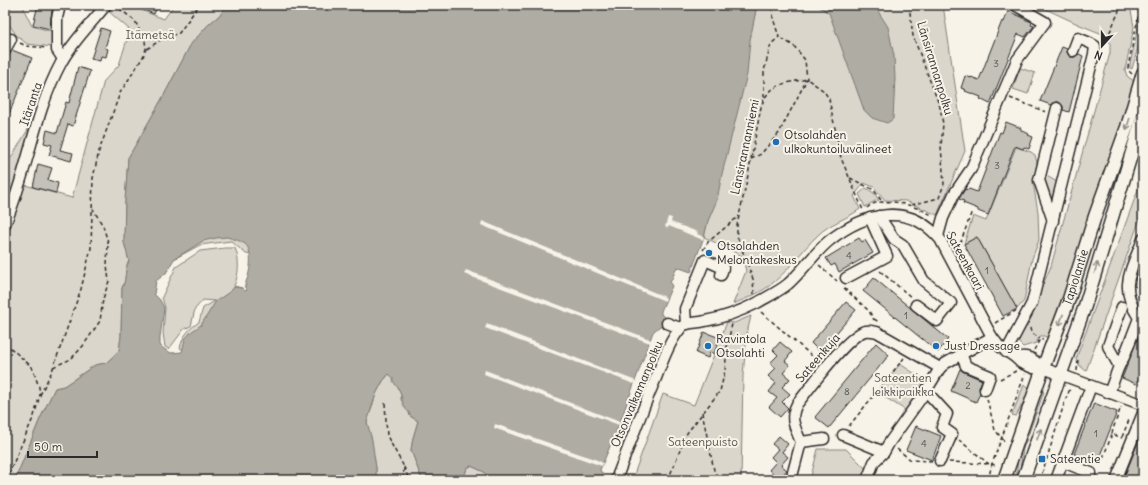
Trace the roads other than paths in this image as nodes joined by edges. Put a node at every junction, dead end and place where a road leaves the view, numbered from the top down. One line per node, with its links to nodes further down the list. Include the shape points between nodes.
1 (60, 5): 7 (street, via 57,18 57,50)
2 (106, 5): 7 (street, Itäranta)
3 (1015, 5): 14 (street, via 1045,22 1020,54 971,169 954,194 943,218)
4 (12, 40): 5 (street)
5 (5, 50)
6 (1072, 51): 12 (street, via 1078,38 1095,46)
7 (64, 59): 13 (street, Itäranta, via 47,93 19,188)
8 (1138, 73): 27 (main road, Tapiolantie, one-way to 27, via 1127,127)
9 (1057, 108): 12 (street, via 1039,180)
10 (1143, 116): 28 (main road, Tapiolantie, one-way to 10)
11 (871, 215): 14 (street, Sateenkaari, via 900,215 913,218); 17 (street, via 888,256); 18 (street, via 903,245 924,281 951,303 937,321); 21 (street, Sateenkaari, via 830,240 780,290 733,316)
12 (1053, 221): 23 (street, via 1032,304)
13 (5, 224)
14 (938, 236): 22 (street, Sateenkaari)
15 (1143, 239): 25 (street, via 1127,286 1132,308 1139,318)
16 (720, 275): 21 (street, via 724,268 705,260 685,309)
17 (843, 283)
18 (916, 305)
19 (1122, 307): 25 (street, via 1108,346)
20 (667, 323): 21 (street)
21 (683, 326): 42 (street, Otsonvalkamanpolku, via 666,353)
22 (992, 337): 23 (street, Sateenkaari); 24 (street)
23 (1006, 352): 27 (street, Sateenkaari, via 1016,358 1030,358)
24 (961, 354): 26 (street); 30 (street, via 966,366 990,376)
25 (1119, 366): 32 (street)
26 (940, 368): 31 (street); 37 (street, Sateenkuja, via 877,332 872,330 858,334 844,346 794,409 792,418)
27 (1043, 368): 28 (street, Sateenkaari); 41 (main road, Tapiolantie)
28 (1061, 374): 29 (street, Sateenkaari); 45 (main road, Tapiolantie, one-way to 28)
29 (1091, 386): 32 (street, Sateenkaari); 40 (street)
30 (984, 390)
31 (926, 391): 38 (street); 39 (street, via 947,414 942,427 952,434)
32 (1109, 393): 33 (street, Sateenkaari)
33 (1143, 405)
34 (1143, 413): 48 (street)
35 (843, 435): 38 (street)
36 (824, 439): 37 (street)
37 (801, 442): 43 (street)
38 (884, 452): 44 (street, via 874,462)
39 (940, 461)
40 (1063, 462): 46 (street); 47 (street, via 1091,473)
41 (1000, 476)
42 (617, 477)
43 (791, 480)
44 (867, 480)
45 (1023, 480)
46 (1056, 480)
47 (1089, 480)
48 (1116, 480)

